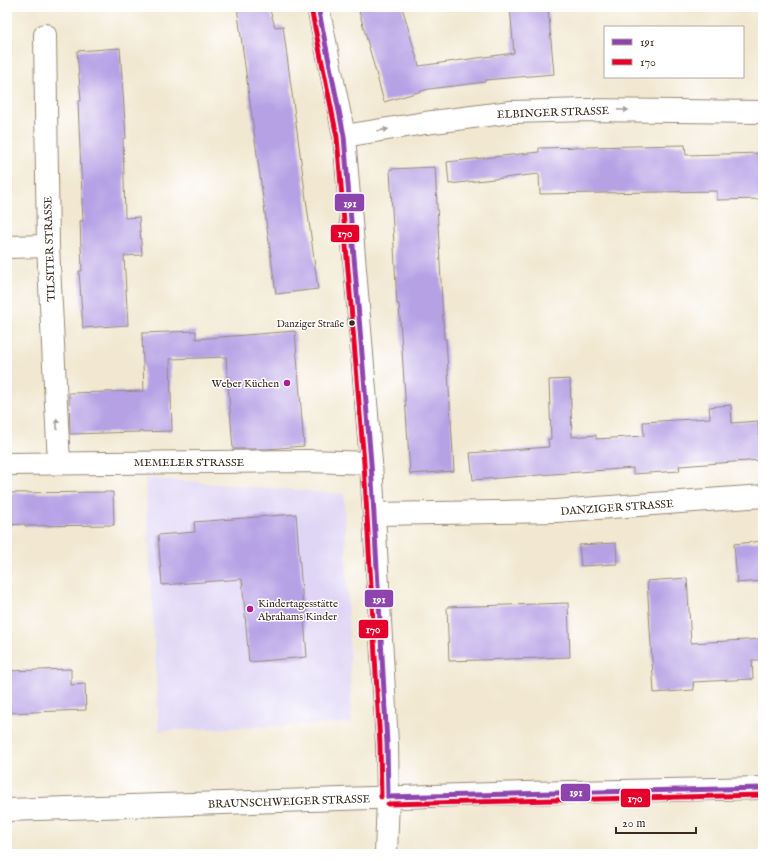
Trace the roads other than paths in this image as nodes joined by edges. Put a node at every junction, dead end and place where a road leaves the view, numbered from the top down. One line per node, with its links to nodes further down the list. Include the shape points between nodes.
1 (318, 7): 4 (street)
2 (45, 35): 5 (street, TILSITER STRASSE)
3 (763, 112): 4 (street, ELBINGER STRASSE, one-way to 3, via 511,112)
4 (344, 136): 8 (street)
5 (48, 246): 6 (street); 7 (street, TILSITER STRASSE, one-way to 5)
6 (7, 247)
7 (59, 463): 8 (street, MEMELER STRASSE); 9 (street, MEMELER STRASSE)
8 (371, 463): 11 (street)
9 (7, 464)
10 (763, 496): 11 (street, DANZIGER STRASSE, via 556,511)
11 (374, 514): 13 (street)
12 (763, 788): 13 (street, BRAUNSCHWEIGER STRASSE)
13 (388, 797): 14 (street, BRAUNSCHWEIGER STRASSE); 15 (street)
14 (7, 810)
15 (386, 854)

